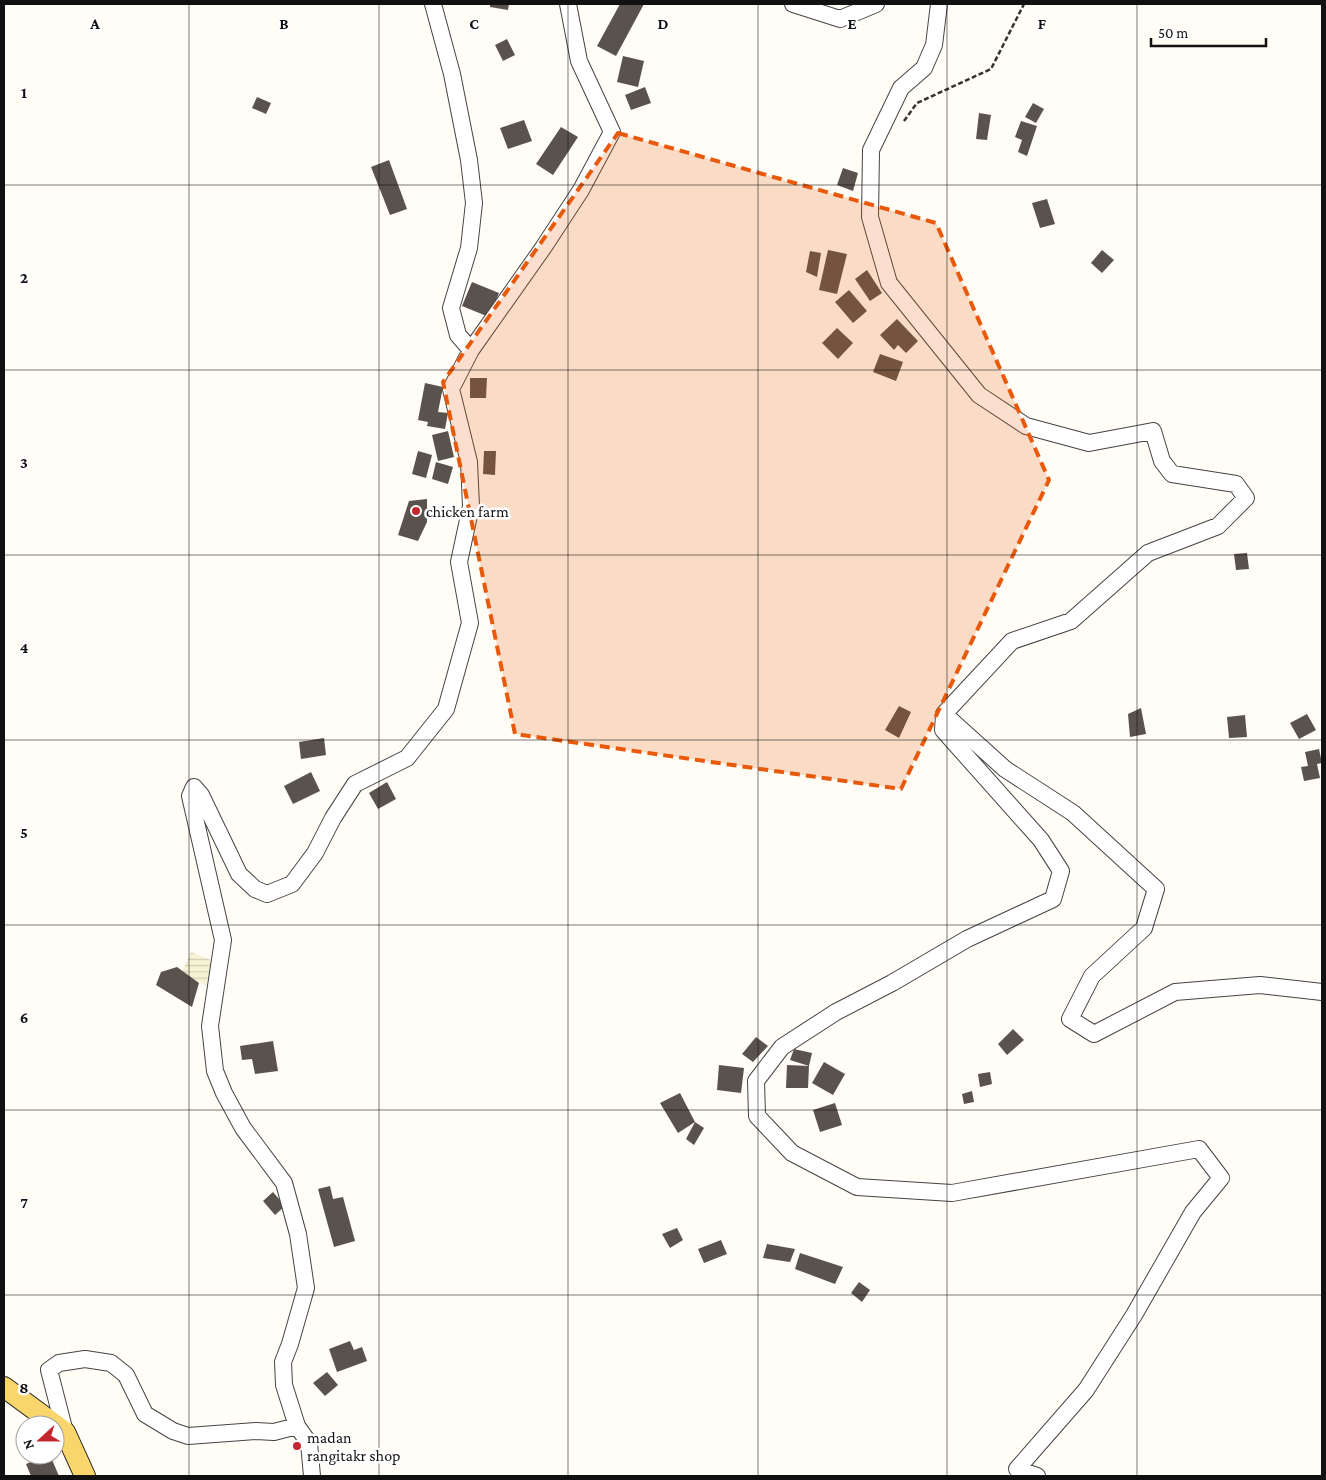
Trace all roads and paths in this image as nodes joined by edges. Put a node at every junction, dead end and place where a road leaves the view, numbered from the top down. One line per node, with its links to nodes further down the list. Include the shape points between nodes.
1 (433, 4): 8 (street, via 452,74 474,203 469,248 451,308 458,335)
2 (568, 4): 8 (street, via 579,61 612,132 581,190)
3 (794, 4): 4 (street, via 840,20)
4 (876, 4)
5 (939, 4): 9 (street, via 934,44 924,68 901,88 871,150 870,217 889,283 979,395 1026,426 1089,443 1153,431 1162,461 1172,474 1236,484 1246,498 1218,526 1148,553 1071,621 1012,641)
6 (1024, 4): 7 (path, via 991,69 917,103)
7 (902, 124)
8 (470, 350): 14 (street, via 451,389 470,462 471,506 459,562 470,623 446,709 407,758 354,784 315,853 292,884 267,894 255,889 239,874 201,795 194,787 190,796 223,940 210,1026 214,1071 243,1128 284,1183 298,1234 306,1288 283,1362 284,1385)
9 (944, 714): 10 (street, via 1005,769 1073,813 1156,889 1144,928 1092,976 1070,1019 1094,1034 1175,992 1260,985); 18 (street, via 943,730 1041,840 1061,871 1053,899 967,939 836,1012 782,1047 756,1081 758,1116 792,1154 857,1187 952,1193 1199,1149 1221,1178 1193,1212 1086,1390 1017,1469)
10 (1322, 992)
11 (4, 1386): 12 (main road)
12 (42, 1415)
13 (61, 1415): 14 (street, via 49,1370 59,1363 85,1359 111,1363 126,1375 145,1414 188,1436 274,1432)
14 (297, 1426): 17 (street, via 309,1443)
15 (65, 1432): 16 (main road)
16 (85, 1476)
17 (312, 1476)
18 (1037, 1476)

